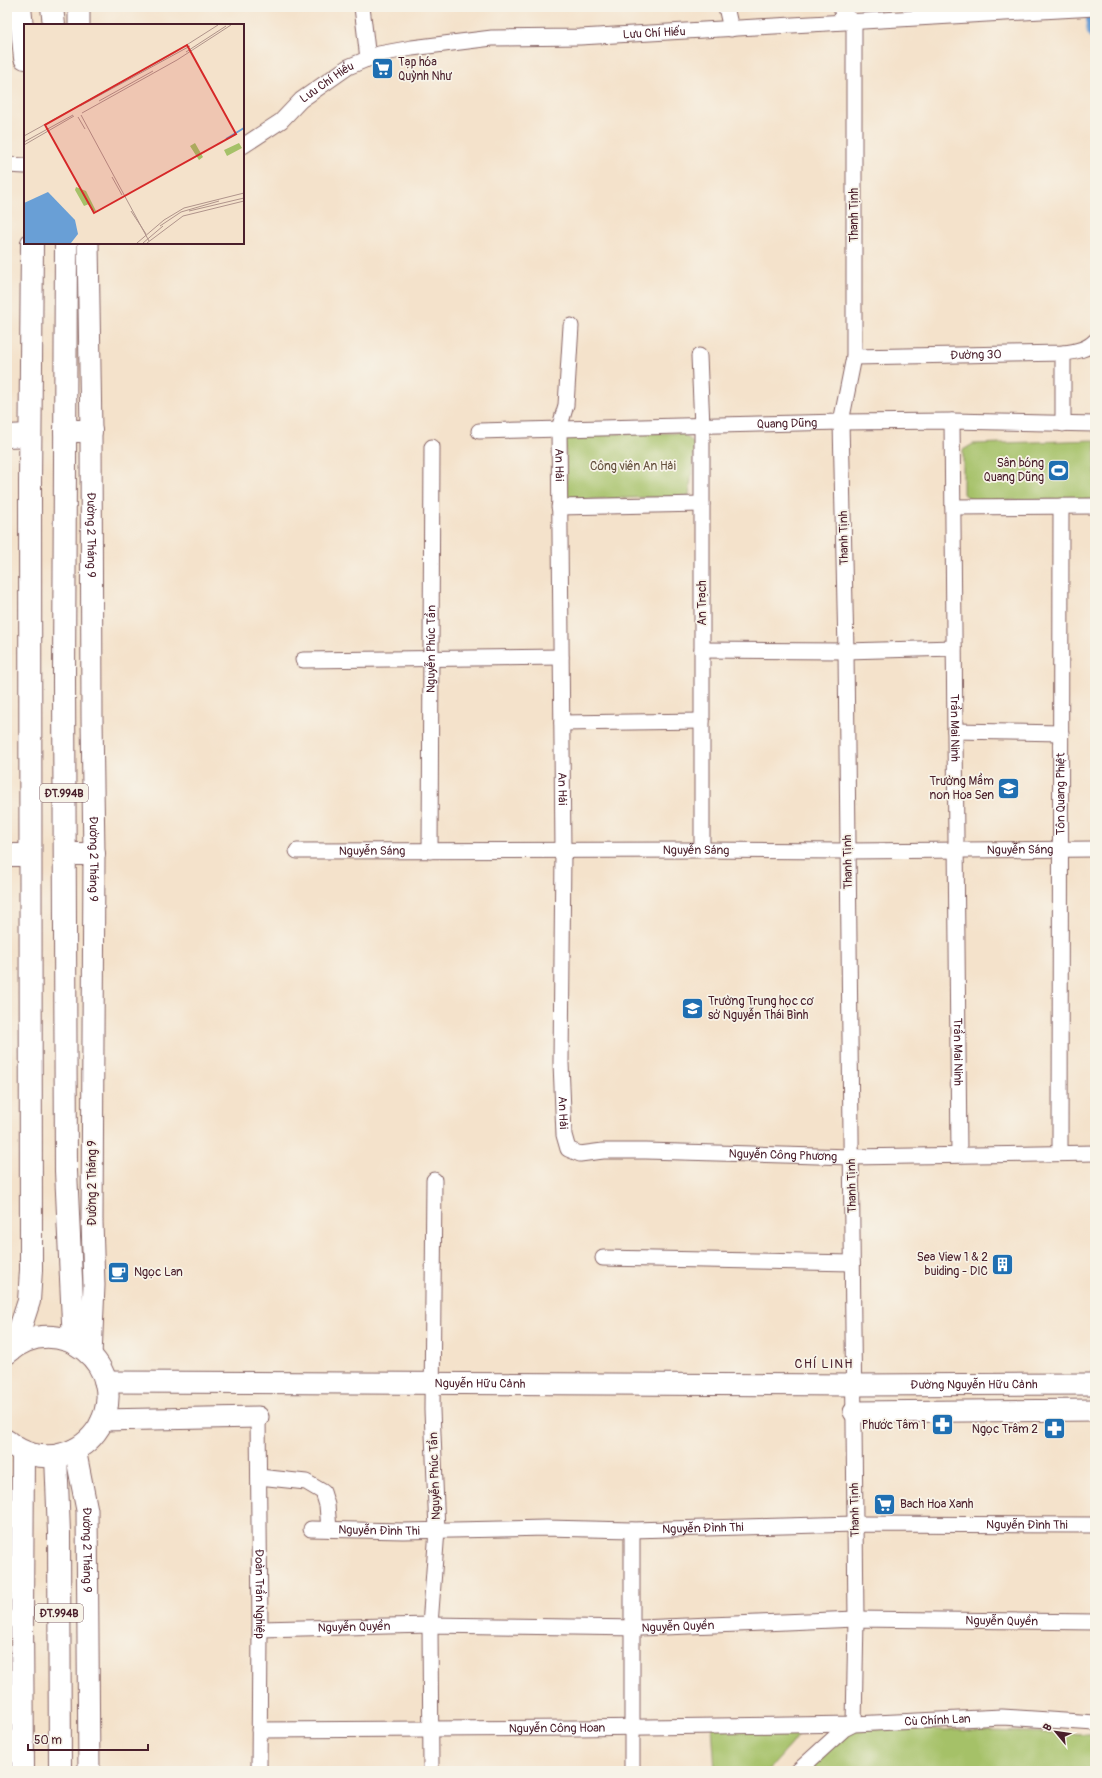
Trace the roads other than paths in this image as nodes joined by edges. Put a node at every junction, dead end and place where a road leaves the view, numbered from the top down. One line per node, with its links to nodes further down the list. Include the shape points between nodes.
1 (20, 7): 13 (main road)
2 (52, 7): 10 (main road)
3 (78, 7): 11 (main road)
4 (362, 7): 14 (street)
5 (726, 7): 12 (street)
6 (842, 7): 9 (street, via 842,12)
7 (1095, 8): 8 (street, Lưu Chí Hiếu)
8 (1072, 9): 9 (street, Lưu Chí Hiếu)
9 (854, 23): 12 (street, Lưu Chí Hiếu); 25 (street, Thanh Tịnh)
10 (54, 24)
11 (79, 24)
12 (730, 29): 14 (street, Lưu Chí Hiếu, via 580,37 492,38 412,48)
13 (24, 48)
14 (368, 58): 15 (street, Lưu Chí Hiếu, via 348,67 322,84 301,100 281,121)
15 (244, 145)
16 (7, 165): 17 (street)
17 (24, 166)
18 (32, 244): 35 (main road, ĐT.994B)
19 (66, 244): 32 (main road, Đường 2 Tháng 9 / ĐT.994B)
20 (88, 244): 33 (main road, Đường 2 Tháng 9 / ĐT.994B)
21 (571, 326): 31 (street, An Hải, via 566,406)
22 (1095, 341): 23 (street, Đường 30, via 1092,345 1077,351)
23 (1063, 353): 25 (street, Đường 30); 28 (street)
24 (699, 356): 30 (street, An Trạch)
25 (854, 357): 27 (street, Thanh Tịnh)
26 (952, 421): 27 (street, Quang Dũng); 28 (street, Quang Dũng); 42 (street, Trần Mai Ninh)
27 (841, 422): 30 (street, Quang Dũng); 45 (street, Thanh Tịnh)
28 (1063, 424): 29 (street, Quang Dũng)
29 (1095, 424)
30 (702, 426): 31 (street, Quang Dũng); 38 (street, An Trạch)
31 (559, 429): 34 (street, Quang Dũng); 41 (street, An Hải)
32 (65, 431): 33 (main road); 61 (main road, Đường 2 Tháng 9 / ĐT.994B)
33 (92, 431): 62 (main road, Đường 2 Tháng 9 / ĐT.994B)
34 (479, 431)
35 (30, 435): 36 (main road); 64 (main road, ĐT.994B)
36 (7, 436)
37 (432, 447): 47 (street, Nguyễn Phúc Tần)
38 (702, 504): 41 (street); 44 (street, An Trạch)
39 (1061, 506): 40 (street); 42 (street); 52 (street, Tôn Quang Phiệt)
40 (1095, 506)
41 (559, 507): 46 (street, An Hải)
42 (954, 507): 43 (street, Trần Mai Ninh)
43 (954, 648): 45 (street); 51 (street, Trần Mai Ninh)
44 (702, 650): 45 (street); 49 (street, An Trạch)
45 (846, 651): 59 (street, Thanh Tịnh)
46 (561, 657): 47 (street); 50 (street, An Hải)
47 (431, 659): 48 (street); 58 (street, Nguyễn Phúc Tần)
48 (303, 660)
49 (702, 722): 50 (street); 57 (street, An Trạch)
50 (562, 723): 56 (street, An Hải)
51 (955, 731): 52 (street); 53 (street, Trần Mai Ninh)
52 (1061, 733): 54 (street, Tôn Quang Phiệt)
53 (956, 849): 54 (street, Nguyễn Sáng); 59 (street, Nguyễn Sáng); 68 (street, Trần Mai Ninh)
54 (1061, 849): 55 (street, Nguyễn Sáng); 66 (street, Tôn Quang Phiệt)
55 (1095, 849)
56 (563, 850): 57 (street, Nguyễn Sáng); 58 (street, Nguyễn Sáng); 65 (street, An Hải, via 561,1062 564,1135)
57 (702, 850): 59 (street, Nguyễn Sáng)
58 (430, 851): 60 (street, Nguyễn Sáng)
59 (848, 851): 69 (street, Thanh Tịnh)
60 (297, 852)
61 (65, 854): 62 (main road); 73 (main road, Đường 2 Tháng 9 / ĐT.994B, via 66,1171)
62 (94, 854): 73 (main road, Đường 2 Tháng 9 / ĐT.994B, via 94,1285)
63 (7, 855): 64 (main road)
64 (30, 855): 74 (main road, ĐT.994B, via 31,1270 29,1301)
65 (568, 1149): 69 (street, Nguyễn Công Phương, via 580,1154 603,1150)
66 (1060, 1153): 67 (street, Nguyễn Công Phương); 68 (street, Nguyễn Công Phương)
67 (1095, 1153)
68 (959, 1154): 69 (street, Nguyễn Công Phương)
69 (851, 1156): 72 (street, Thanh Tịnh)
70 (434, 1180): 76 (street, Nguyễn Phúc Tần)
71 (603, 1258): 72 (street)
72 (852, 1263): 78 (street, Thanh Tịnh)
73 (83, 1349): 74 (main road, ĐT.994B, via 60,1338 40,1337); 75 (main road, ĐT.994B, via 100,1369)
74 (10, 1350)
75 (106, 1382): 76 (main road, Nguyễn Hữu Cảnh); 82 (main road, ĐT.994B, via 107,1401)
76 (434, 1383): 78 (main road, Nguyễn Hữu Cảnh); 90 (street, Nguyễn Phúc Tần, via 432,1410)
77 (1095, 1384): 78 (main road, Đường Nguyễn Hữu Cảnh)
78 (854, 1385): 80 (street, Thanh Tịnh)
79 (1095, 1410): 80 (main road)
80 (854, 1412): 86 (street, Thanh Tịnh)
81 (258, 1417): 82 (main road); 85 (street, Đoàn Trần Nghiệp)
82 (102, 1420): 84 (main road, ĐT.994B, via 92,1436)
83 (15, 1446): 84 (main road, ĐT.994B, via 39,1456); 102 (main road, ĐT.994B, via 22,1617)
84 (65, 1453): 103 (main road, ĐT.994B, via 59,1533); 104 (main road, Đường 2 Tháng 9 / ĐT.994B, via 87,1510)
85 (259, 1477): 89 (street, via 306,1482 323,1492); 96 (street, Đoàn Trần Nghiệp)
86 (855, 1524): 87 (street, Nguyễn Đình Thi); 91 (street, Nguyễn Đình Thi); 92 (street, Thanh Tịnh)
87 (1095, 1525)
88 (311, 1529): 89 (street, Nguyễn Đình Thi)
89 (329, 1530): 90 (street, Nguyễn Đình Thi)
90 (437, 1530): 91 (street, Nguyễn Đình Thi); 94 (street, Nguyễn Phúc Tần)
91 (632, 1530): 95 (street)
92 (856, 1619): 93 (street, Nguyễn Quyền); 95 (street, Nguyễn Quyền); 98 (street, Thanh Tịnh)
93 (1095, 1622)
94 (430, 1625): 95 (street, Nguyễn Quyền); 96 (street, Nguyễn Quyền); 100 (street, Nguyễn Phúc Tần)
95 (633, 1628): 99 (street)
96 (260, 1629): 101 (street, Đoàn Trần Nghiệp)
97 (1095, 1723): 98 (street, Cù Chính Lan, via 1002,1717)
98 (854, 1724): 99 (street, Nguyễn Công Hoan); 108 (street, via 844,1729)
99 (631, 1727): 100 (street, Nguyễn Công Hoan); 107 (street)
100 (431, 1729): 101 (street, Nguyễn Công Hoan); 106 (street, Nguyễn Phúc Tần)
101 (259, 1730): 105 (street, Đoàn Trần Nghiệp)
102 (23, 1771)
103 (60, 1771)
104 (88, 1771)
105 (259, 1771)
106 (431, 1771)
107 (632, 1771)
108 (798, 1771)

